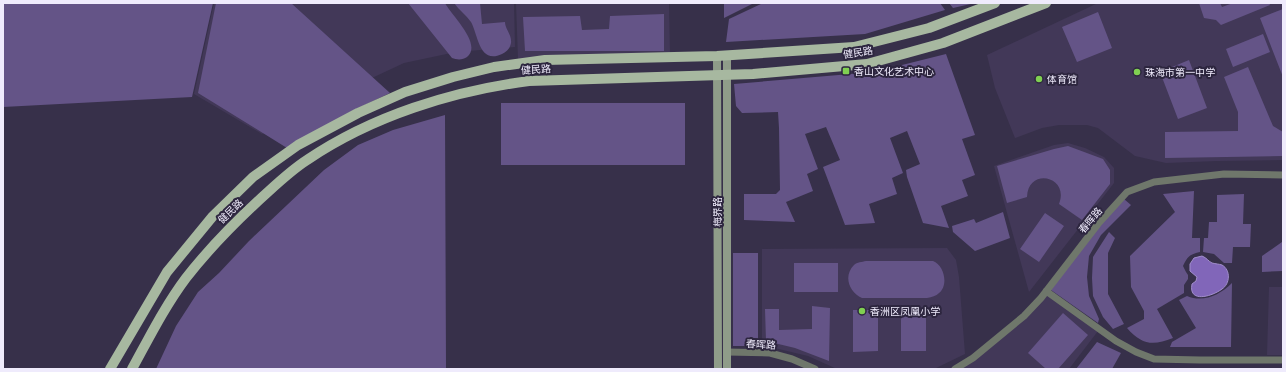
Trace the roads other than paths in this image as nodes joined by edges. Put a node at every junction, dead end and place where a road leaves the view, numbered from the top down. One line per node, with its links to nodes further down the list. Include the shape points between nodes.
1 (995, 3): 3 (main road, 健民路, via 929,28 854,47)
2 (1046, 3): 4 (main road, 健民路, via 943,43 867,64)
3 (722, 56): 4 (main road); 9 (main road, 健民路, via 545,60 494,67 405,92 358,113 298,145 254,177 213,216 167,272)
4 (722, 76): 7 (main road, 梅界路); 10 (main road, 健民路, via 502,84 413,108 339,140 287,175 233,224 211,248 186,279); 11 (main road)
5 (1283, 175): 6 (street, 春晖路, via 1224,174 1154,182 1127,192 1098,224)
6 (1046, 291): 8 (street, via 1121,344 1154,359); 14 (street, 春晖路, via 1024,316 973,358)
7 (727, 352): 12 (main road, 梅界路); 13 (street, 春晖路, via 770,353)
8 (1283, 360)
9 (110, 369)
10 (132, 369)
11 (718, 369)
12 (727, 369)
13 (816, 369)
14 (955, 369)

